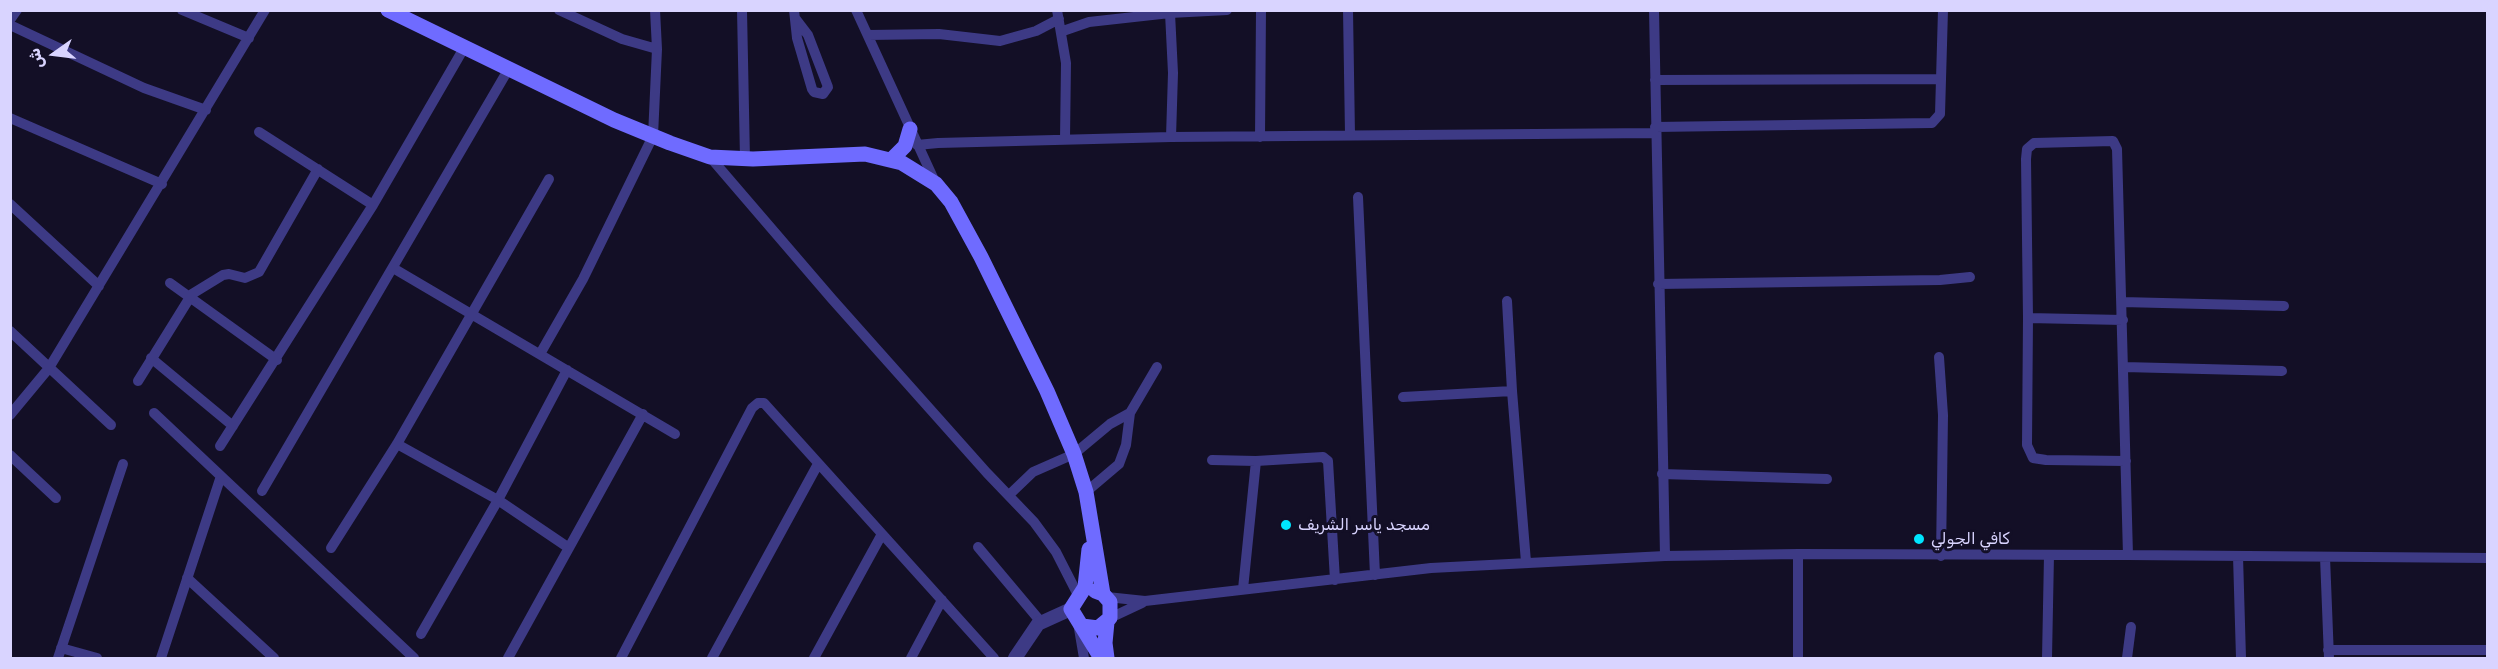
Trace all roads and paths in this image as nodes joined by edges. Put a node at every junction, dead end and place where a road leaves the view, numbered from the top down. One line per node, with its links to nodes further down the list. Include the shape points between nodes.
1 (17, 10): 17 (street)
2 (182, 10): 21 (street)
3 (265, 10): 21 (street)
4 (388, 10): 22 (main road)
5 (559, 10): 23 (street, via 622,39)
6 (655, 10): 23 (street)
7 (742, 10): 39 (street)
8 (856, 10): 20 (street)
9 (1227, 10): 14 (street)
10 (1261, 10): 35 (street)
11 (1348, 10): 32 (street)
12 (1654, 10): 26 (street)
13 (1943, 10): 25 (street)
14 (1170, 13): 19 (street, via 1089,22); 34 (street)
15 (794, 14): 15 (street, via 808,34 828,87 823,94 812,89)
16 (1058, 15): 19 (street); 20 (street, via 1036,31 1000,41 939,34)
17 (10, 20)
18 (10, 25): 27 (street, via 144,88)
19 (1063, 32): 36 (street)
20 (868, 35): 29 (street)
21 (249, 38): 27 (street)
22 (464, 48): 24 (main road); 47 (street)
23 (657, 49): 33 (street)
24 (508, 70): 33 (main road); 48 (street)
25 (1940, 79): 26 (street); 30 (street, via 1940,114 1926,124)
26 (1655, 80): 30 (street)
27 (206, 110): 43 (street)
28 (10, 118): 43 (street)
29 (910, 129): 37 (street); 40 (main road, via 904,146)
30 (1656, 130): 32 (street); 51 (street)
31 (259, 132): 41 (street)
32 (1350, 135): 35 (street)
33 (653, 136): 38 (main road); 61 (street, via 583,279)
34 (1171, 137): 35 (street); 36 (street)
35 (1260, 137)
36 (1065, 139): 37 (street)
37 (917, 145): 44 (street)
38 (710, 157): 39 (main road); 94 (street)
39 (744, 159): 40 (main road, via 853,153)
40 (892, 159): 44 (main road, via 914,168)
41 (318, 170): 47 (street); 53 (street, via 259,272 245,278 223,275)
42 (549, 179): 57 (street)
43 (162, 184): 52 (street)
44 (936, 184): 82 (main road, via 951,202 981,257)
45 (1358, 197): 111 (street)
46 (10, 204): 52 (street)
47 (372, 205): 64 (street)
48 (393, 268): 57 (street); 92 (street)
49 (1970, 277): 51 (street)
50 (170, 283): 53 (street)
51 (1658, 284): 89 (street)
52 (99, 286): 67 (street)
53 (189, 297): 63 (street); 64 (street)
54 (1507, 301): 71 (street)
55 (2122, 302): 56 (street); 58 (street, via 2118,149 2113,141 2041,141 2027,149 2026,159); 59 (street)
56 (2284, 306)
57 (472, 313): 61 (street); 80 (street)
58 (2028, 318): 59 (street); 86 (street, via 2028,452 2034,458 2046,460)
59 (2123, 320): 66 (street)
60 (10, 331): 67 (street)
61 (540, 354): 68 (street)
62 (1939, 357): 106 (street, via 1943,415)
63 (151, 358): 70 (street); 78 (street)
64 (277, 360): 78 (street)
65 (1157, 367): 74 (street)
66 (2124, 367): 69 (street); 86 (street)
67 (49, 368): 76 (street); 77 (street)
68 (567, 370): 75 (street); 96 (street)
69 (2282, 371)
70 (138, 381)
71 (1512, 391): 72 (street); 110 (street)
72 (1403, 397)
73 (154, 413): 90 (street)
74 (1130, 413): 82 (street); 93 (street, via 1119,464)
75 (643, 414): 79 (street); 101 (street)
76 (10, 415)
77 (111, 425)
78 (233, 426): 81 (street)
79 (675, 434)
80 (397, 444): 96 (street); 100 (street)
81 (220, 446)
82 (1074, 454): 93 (main road); 94 (street, via 1033,472)
83 (10, 455): 95 (street)
84 (1212, 460): 85 (street)
85 (1256, 461): 113 (street, via 1323,457 1328,461); 114 (street)
86 (2126, 461): 104 (street)
87 (123, 464): 124 (street)
88 (818, 464): 98 (street); 131 (street, via 764,403 752,408); 132 (street)
89 (1662, 474): 91 (street); 105 (street)
90 (221, 476): 112 (street); 129 (street)
91 (1827, 479)
92 (262, 491)
93 (1086, 492): 97 (main road)
94 (1009, 495): 118 (street, via 1049,542)
95 (56, 498)
96 (498, 500): 101 (street); 122 (street)
97 (1091, 525): 115 (main road); 118 (main road)
98 (882, 534): 116 (street); 133 (street)
99 (978, 547): 120 (street)
100 (331, 548)
101 (569, 548): 130 (street)
102 (1798, 554): 105 (street); 106 (street); 140 (street)
103 (2049, 555): 104 (street); 106 (street); 141 (street)
104 (2128, 555): 107 (street)
105 (1665, 556): 110 (street)
106 (1941, 556)
107 (2238, 556): 108 (street); 143 (street)
108 (2325, 557): 109 (street); 125 (street)
109 (2487, 558)
110 (1526, 562): 111 (street)
111 (1375, 575): 113 (street)
112 (187, 578): 127 (street); 128 (street)
113 (1335, 580): 114 (street)
114 (1243, 589): 117 (street)
115 (1105, 595): 117 (street); 118 (main road, via 1093,590); 119 (main road, via 1112,607)
116 (942, 600): 134 (street); 135 (street)
117 (1145, 601): 119 (street)
118 (1079, 609): 119 (main road, via 1093,629); 120 (street); 137 (street); 138 (main road)
119 (1109, 620): 139 (main road)
120 (1041, 622): 136 (street)
121 (2131, 627): 142 (street)
122 (422, 634)
123 (2487, 650): 125 (street)
124 (59, 653): 126 (street)
125 (2328, 654)
126 (97, 658)
127 (161, 658)
128 (274, 658)
129 (414, 658)
130 (508, 658)
131 (621, 658)
132 (712, 658)
133 (814, 658)
134 (911, 658)
135 (994, 658)
136 (1015, 658)
137 (1084, 658)
138 (1101, 658)
139 (1107, 658)
140 (1798, 658)
141 (2047, 658)
142 (2127, 658)
143 (2241, 658)

